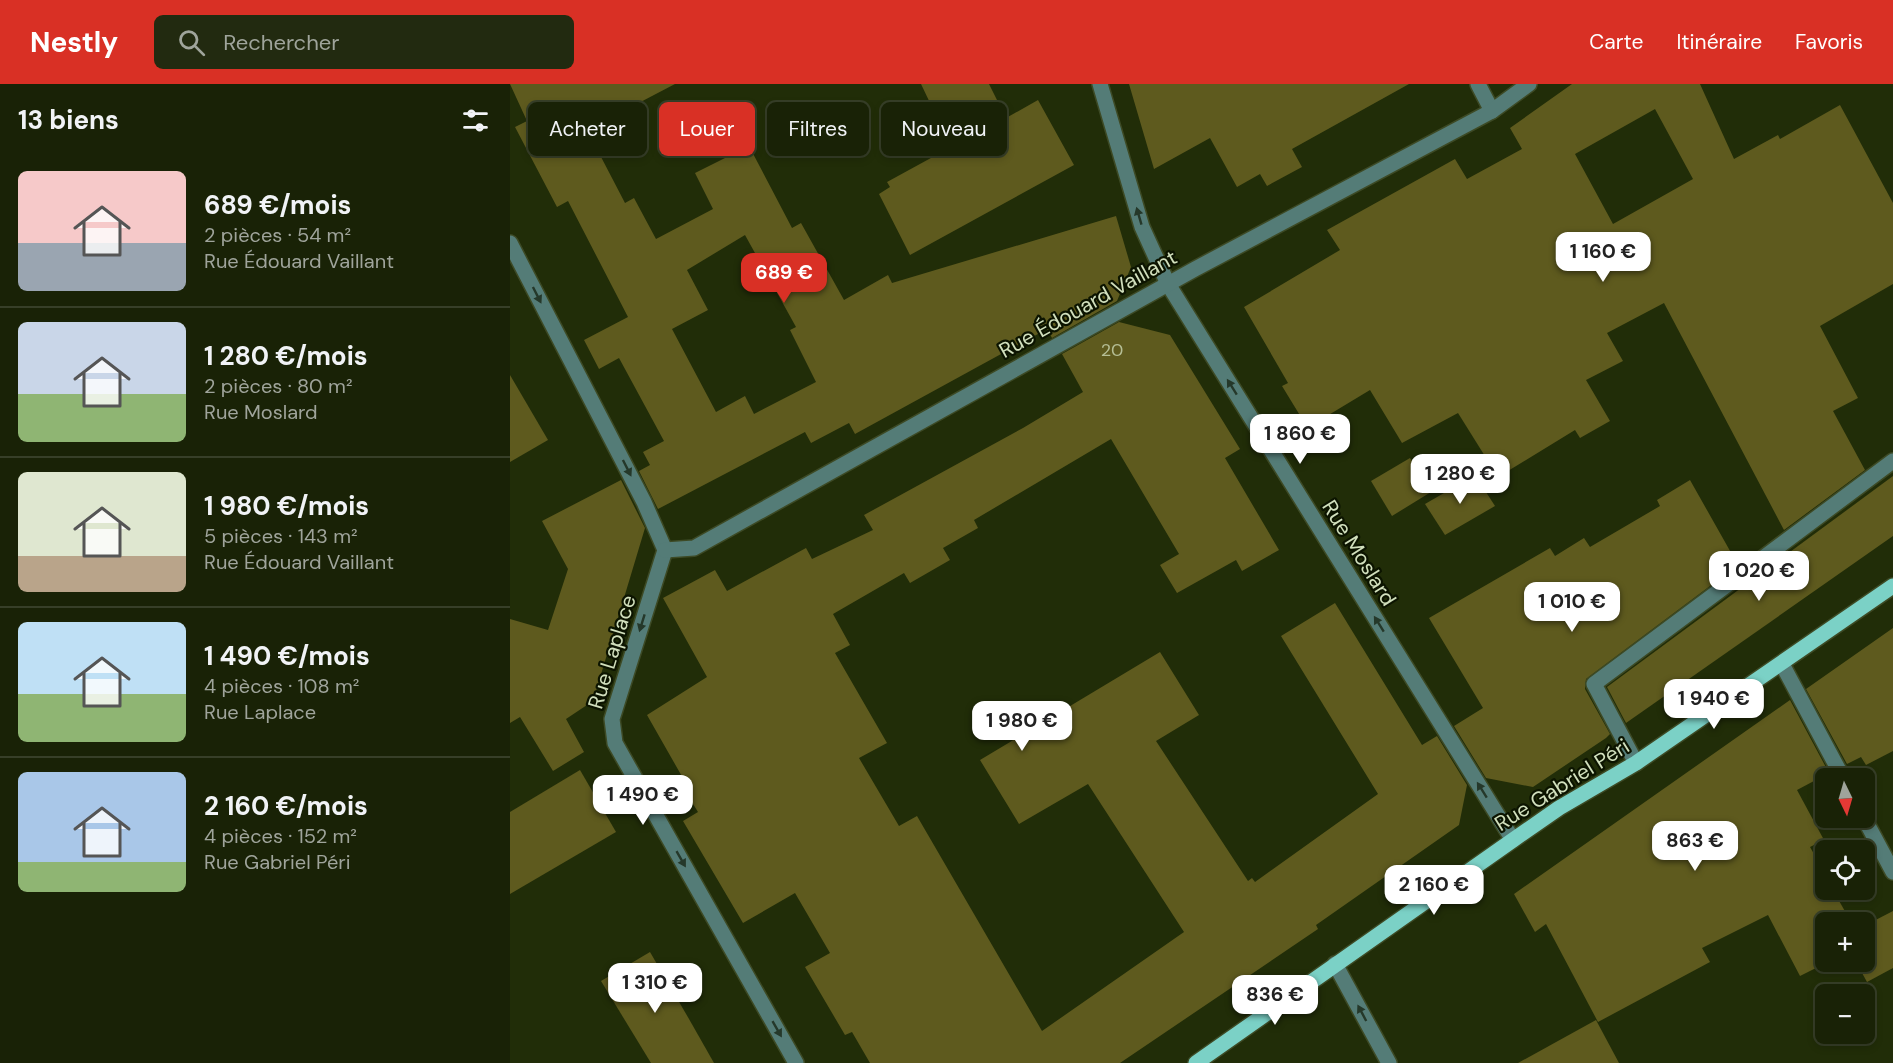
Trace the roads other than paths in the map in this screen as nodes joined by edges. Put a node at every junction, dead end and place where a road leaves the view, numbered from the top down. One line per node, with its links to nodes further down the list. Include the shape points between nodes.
1 (1101, 84): 6 (street, Rue Moslard, one-way to 1, via 1143,227)
2 (1478, 84): 4 (street)
3 (1529, 84): 4 (street, Rue Édouard Vaillant)
4 (1492, 111): 6 (street, Rue Édouard Vaillant)
5 (510, 243): 8 (street, one-way to 8, via 644,502)
6 (1168, 284): 8 (street, Rue Édouard Vaillant, via 694,548); 14 (street, Rue Moslard, one-way to 6)
7 (1893, 461): 11 (street, via 1594,684)
8 (664, 550): 17 (street, Rue Laplace, one-way to 17, via 612,719 615,743)
9 (1893, 586): 10 (main road, Rue Gabriel Péri)
10 (1782, 664): 11 (main road, Rue Gabriel Péri); 12 (street)
11 (1636, 763): 14 (main road, Rue Gabriel Péri)
12 (1838, 768)
13 (1869, 828): 15 (street)
14 (1513, 840): 16 (main road, Rue Gabriel Péri)
15 (1893, 872)
16 (1335, 964): 18 (main road, Rue Gabriel Péri); 19 (street, one-way to 16)
17 (796, 1063)
18 (1196, 1063)
19 (1389, 1063)

